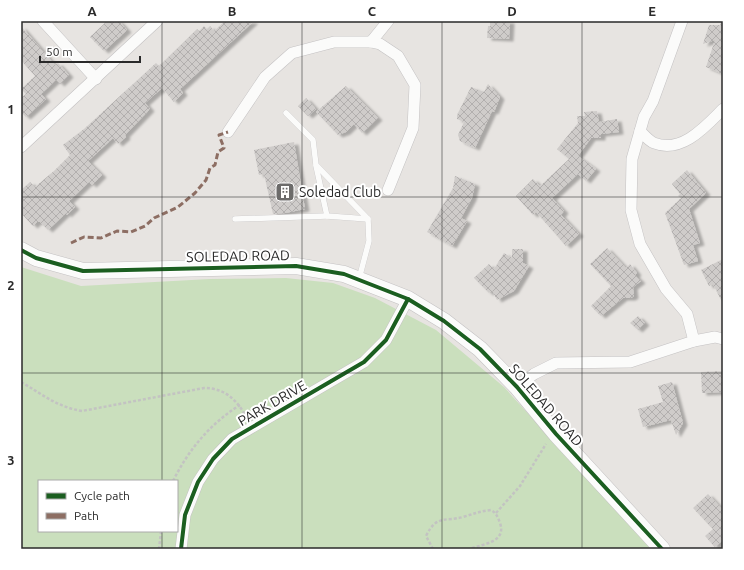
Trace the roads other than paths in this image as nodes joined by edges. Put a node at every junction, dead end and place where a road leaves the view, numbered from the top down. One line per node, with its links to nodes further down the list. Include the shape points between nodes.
1 (43, 21): 6 (street)
2 (157, 21): 6 (street)
3 (388, 21): 5 (street)
4 (682, 21): 9 (street)
5 (371, 42): 10 (street, via 334,42 292,53 265,77); 13 (street, via 380,44 398,56 415,85 413,128)
6 (96, 79): 11 (street)
7 (723, 109): 9 (street, via 711,122 672,146 654,143)
8 (286, 113): 12 (lane, via 313,140)
9 (640, 131): 21 (street, via 632,159 631,210 640,244 666,289 687,314)
10 (228, 132)
11 (21, 146)
12 (316, 165): 14 (lane); 16 (lane)
13 (388, 190)
14 (327, 216): 15 (lane); 16 (lane)
15 (235, 219)
16 (368, 219): 18 (lane, via 369,241)
17 (21, 250): 18 (street, SOLEDAD ROAD, via 36,258 83,271 296,266 344,274)
18 (359, 280): 19 (street, SOLEDAD ROAD)
19 (408, 299): 22 (street, SOLEDAD ROAD, via 444,320 480,349); 23 (street, PARK DRIVE, via 386,340 364,362 232,439 213,459 198,482 185,515)
20 (723, 339): 21 (street, via 715,337)
21 (694, 341): 22 (street, via 630,362 556,364 534,374)
22 (517, 387): 24 (street, SOLEDAD ROAD, via 556,434)
23 (181, 549)
24 (662, 549)

